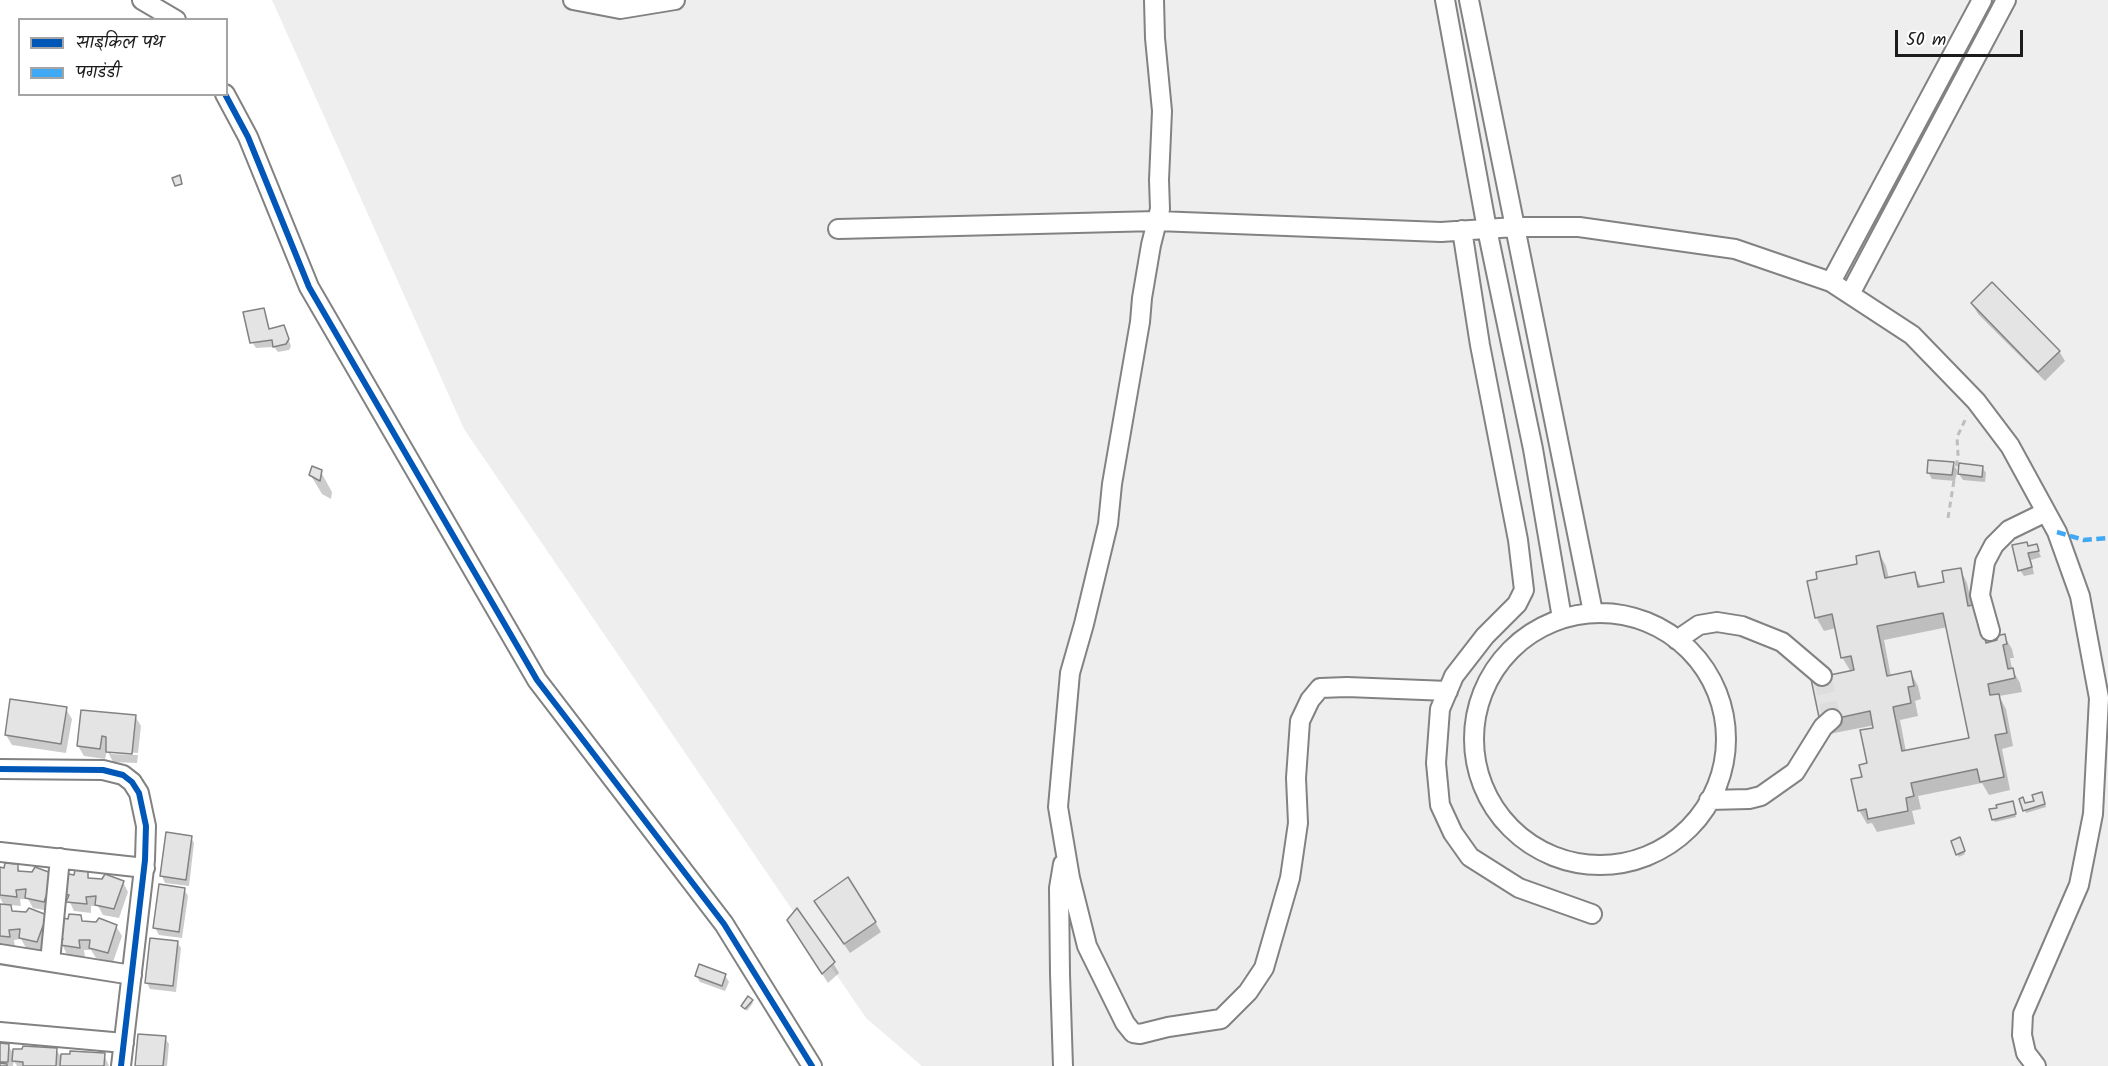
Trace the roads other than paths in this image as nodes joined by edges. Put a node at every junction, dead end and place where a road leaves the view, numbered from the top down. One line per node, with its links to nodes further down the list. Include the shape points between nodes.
1 (142, 0): 9 (street)
2 (573, 0): 3 (street, via 620,9)
3 (675, 0)
4 (1154, 0): 11 (street, via 1162,111)
5 (1445, 0): 14 (street)
6 (1469, 0): 12 (street)
7 (1982, 0): 16 (street)
8 (2006, 0): 17 (street)
9 (173, 18)
10 (226, 96): 39 (street, via 248,137 309,287 537,680 724,924)
11 (1157, 221): 13 (street); 15 (street); 28 (street, via 1108,524 1070,673 1058,807)
12 (1515, 227): 14 (street); 16 (street, via 1579,227 1735,249); 19 (street)
13 (838, 229)
14 (1487, 229): 15 (street); 20 (street, via 1533,449)
15 (1462, 230): 24 (street, via 1524,590 1517,604 1485,636 1454,676)
16 (1831, 282): 17 (street)
17 (1850, 294): 18 (street, via 1912,334 1976,400 2010,446)
18 (2046, 512): 21 (street, via 2009,530 1985,562 1980,595); 41 (street, via 2080,596 2099,698 2093,814 2079,885 2023,1014 2026,1053)
19 (1593, 612): 20 (street); 22 (street, via 1633,616)
20 (1562, 618): 27 (street, via 1524,637 1497,663 1480,696 1472,736 1478,776 1496,812 1524,840 1560,859 1600,865 1640,859 1676,840 1704,811)
21 (1990, 631)
22 (1677, 640): 23 (street, via 1699,625 1717,622 1742,626 1782,642); 27 (street, via 1700,660 1719,695 1727,735 1722,775)
23 (1822, 676)
24 (1448, 691): 28 (street, via 1320,688 1310,700 1300,721 1298,823 1290,878 1277,927 1264,968 1248,992 1221,1019 1133,1033 1121,1017 1087,946); 32 (street, via 1440,709 1436,763 1440,805 1453,833 1470,857 1519,888)
25 (1833, 719): 27 (street, via 1823,727 1795,772 1761,796)
26 (0, 769): 31 (street, via 103,770 123,775 139,793 143,808)
27 (1709, 800)
28 (1065, 850): 40 (street, via 1059,888)
29 (0, 852): 30 (street)
30 (60, 858): 31 (street); 34 (street)
31 (145, 868): 35 (street)
32 (1592, 914)
33 (0, 954): 34 (street)
34 (50, 962): 35 (street)
35 (132, 975): 37 (street)
36 (0, 1032): 37 (street)
37 (124, 1043): 38 (street)
38 (121, 1066)
39 (812, 1066)
40 (1064, 1066)
41 (2036, 1066)

